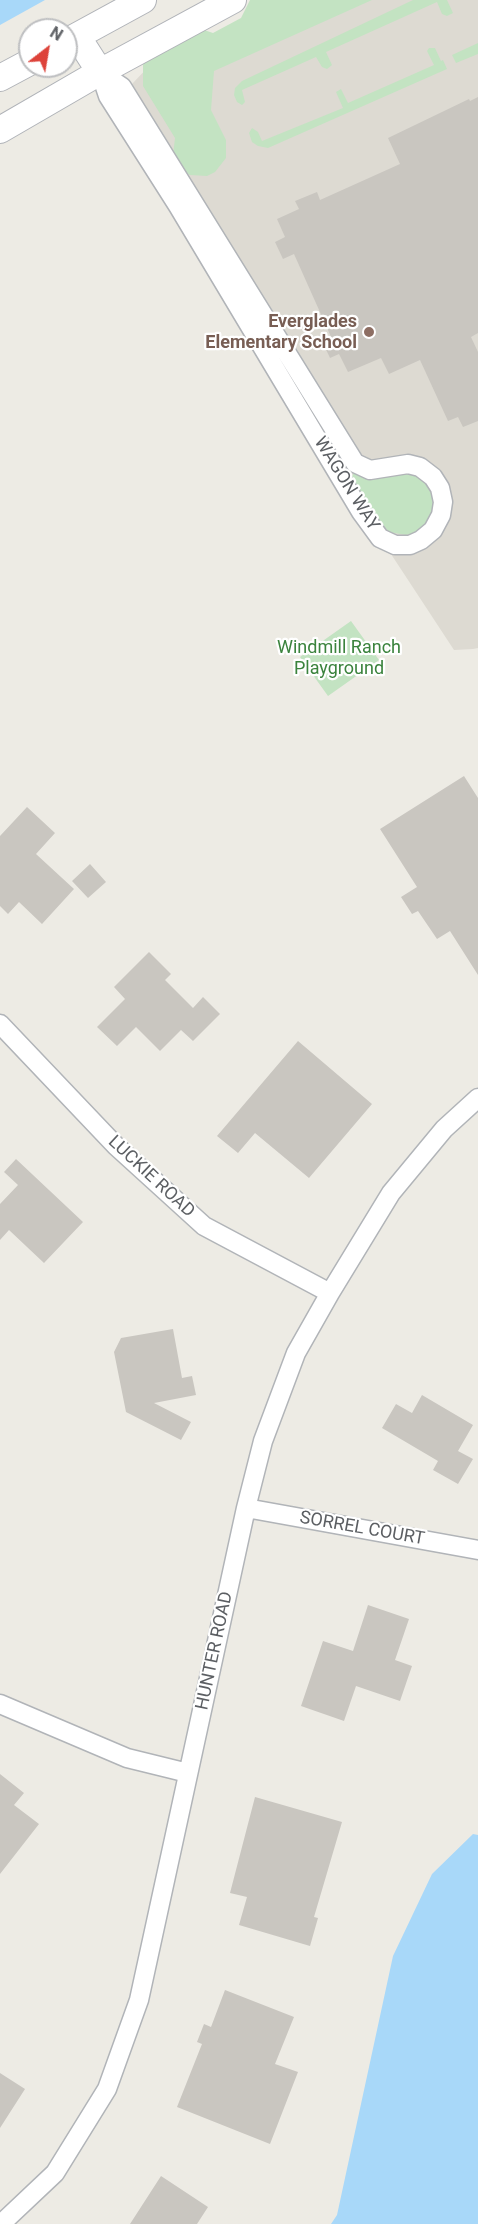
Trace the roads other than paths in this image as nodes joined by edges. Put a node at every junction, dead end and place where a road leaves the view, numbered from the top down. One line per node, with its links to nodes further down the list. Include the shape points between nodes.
1 (142, 0): 3 (main road)
2 (233, 0): 6 (main road)
3 (78, 36)
4 (78, 46): 6 (main road, WAGON WAY)
5 (18, 68): 7 (main road)
6 (100, 72): 6 (street, WAGON WAY, via 108,96 361,512 380,538 394,545 421,540 433,530 442,509 440,488 433,477 408,464 370,470 355,463 122,87); 8 (main road)
7 (0, 78)
8 (0, 130)
9 (0, 1024): 11 (street, LUCKIE ROAD, via 116,1146 204,1226)
10 (478, 1098): 11 (street, HUNTER ROAD, via 444,1129 391,1193)
11 (330, 1293): 12 (street, HUNTER ROAD, via 296,1353 263,1441)
12 (246, 1508): 13 (street, SORREL COURT); 15 (street, HUNTER ROAD)
13 (478, 1550)
14 (0, 1704): 15 (street, via 127,1758)
15 (188, 1773): 16 (street, HUNTER ROAD, via 139,2000 107,2089 55,2173)
16 (1, 2224)

